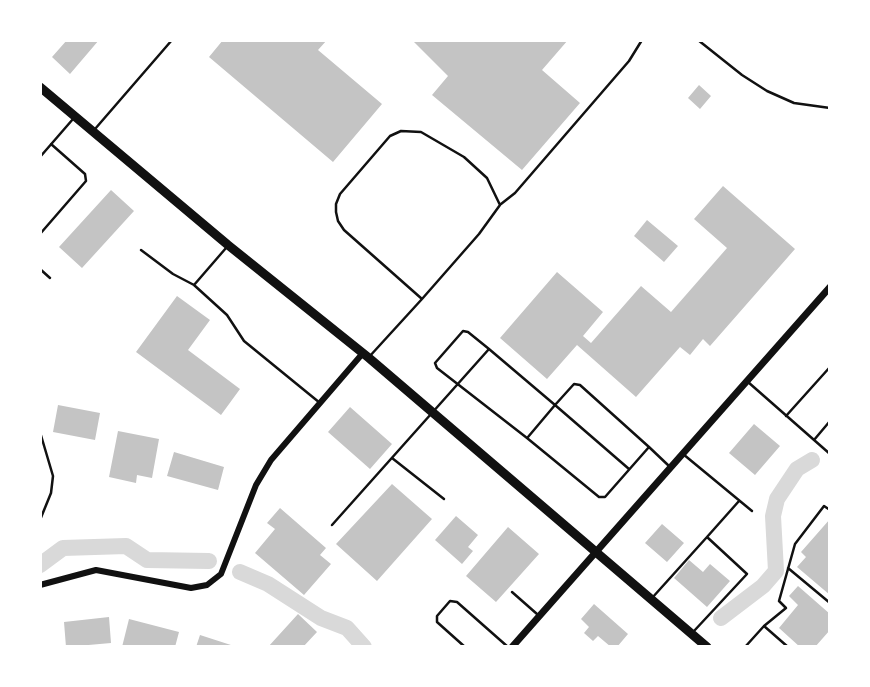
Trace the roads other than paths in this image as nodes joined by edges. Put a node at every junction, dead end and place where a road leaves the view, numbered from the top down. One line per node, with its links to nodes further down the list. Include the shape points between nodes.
1 (172, 40): 7 (lane)
2 (642, 40): 10 (lane, via 594,102)
3 (698, 40): 5 (lane, via 767,90 794,103)
4 (40, 88): 6 (main road)
5 (830, 108)
6 (75, 117): 7 (main road); 8 (lane)
7 (93, 132): 12 (main road)
8 (51, 144): 9 (lane); 11 (lane, via 86,174 86,181)
9 (40, 157)
10 (500, 205): 18 (lane); 18 (lane, via 487,178 464,157 412,131 390,136 340,194 336,212 344,230)
11 (40, 234)
12 (228, 245): 16 (lane); 20 (main road)
13 (141, 250): 16 (lane)
14 (40, 269): 15 (lane)
15 (50, 278)
16 (194, 285): 24 (lane, via 227,315 244,341)
17 (830, 287): 22 (street)
18 (422, 299): 20 (lane)
19 (489, 349): 23 (lane); 23 (lane, via 463,331 435,363); 25 (lane)
20 (366, 356): 24 (street); 26 (main road)
21 (830, 367): 27 (lane)
22 (747, 382): 27 (lane); 33 (street)
23 (458, 384): 26 (lane); 30 (lane)
24 (320, 403): 47 (street, via 271,460 256,485 221,573 207,585 191,588 96,570)
25 (555, 405): 30 (lane); 32 (lane, via 574,384 580,385); 37 (lane)
26 (434, 413): 35 (lane); 45 (main road)
27 (786, 416): 31 (lane)
28 (830, 421): 31 (lane)
29 (40, 432): 42 (lane, via 53,476)
30 (527, 438): 37 (lane, via 598,498 605,497)
31 (814, 440): 34 (lane)
32 (649, 447): 36 (lane); 37 (lane)
33 (683, 454): 36 (street); 39 (lane)
34 (830, 454)
35 (392, 458): 38 (lane); 43 (lane)
36 (671, 468): 45 (street)
37 (629, 469)
38 (444, 499)
39 (740, 501): 41 (lane); 44 (lane)
40 (830, 510): 46 (lane, via 824,506 795,544)
41 (752, 511)
42 (40, 520)
43 (332, 526)
44 (707, 537): 49 (lane); 53 (lane, via 747,574)
45 (597, 552): 49 (main road); 51 (street)
46 (788, 568): 50 (lane); 52 (lane, via 779,601 786,608)
47 (41, 584)
48 (512, 592): 51 (lane)
49 (652, 599): 53 (main road)
50 (830, 603)
51 (539, 616): 55 (street)
52 (764, 626): 57 (lane); 58 (lane)
53 (692, 633): 56 (main road)
54 (465, 647): 55 (lane, via 437,622 450,601 457,601)
55 (510, 647)
56 (707, 647)
57 (746, 647)
58 (788, 647)

